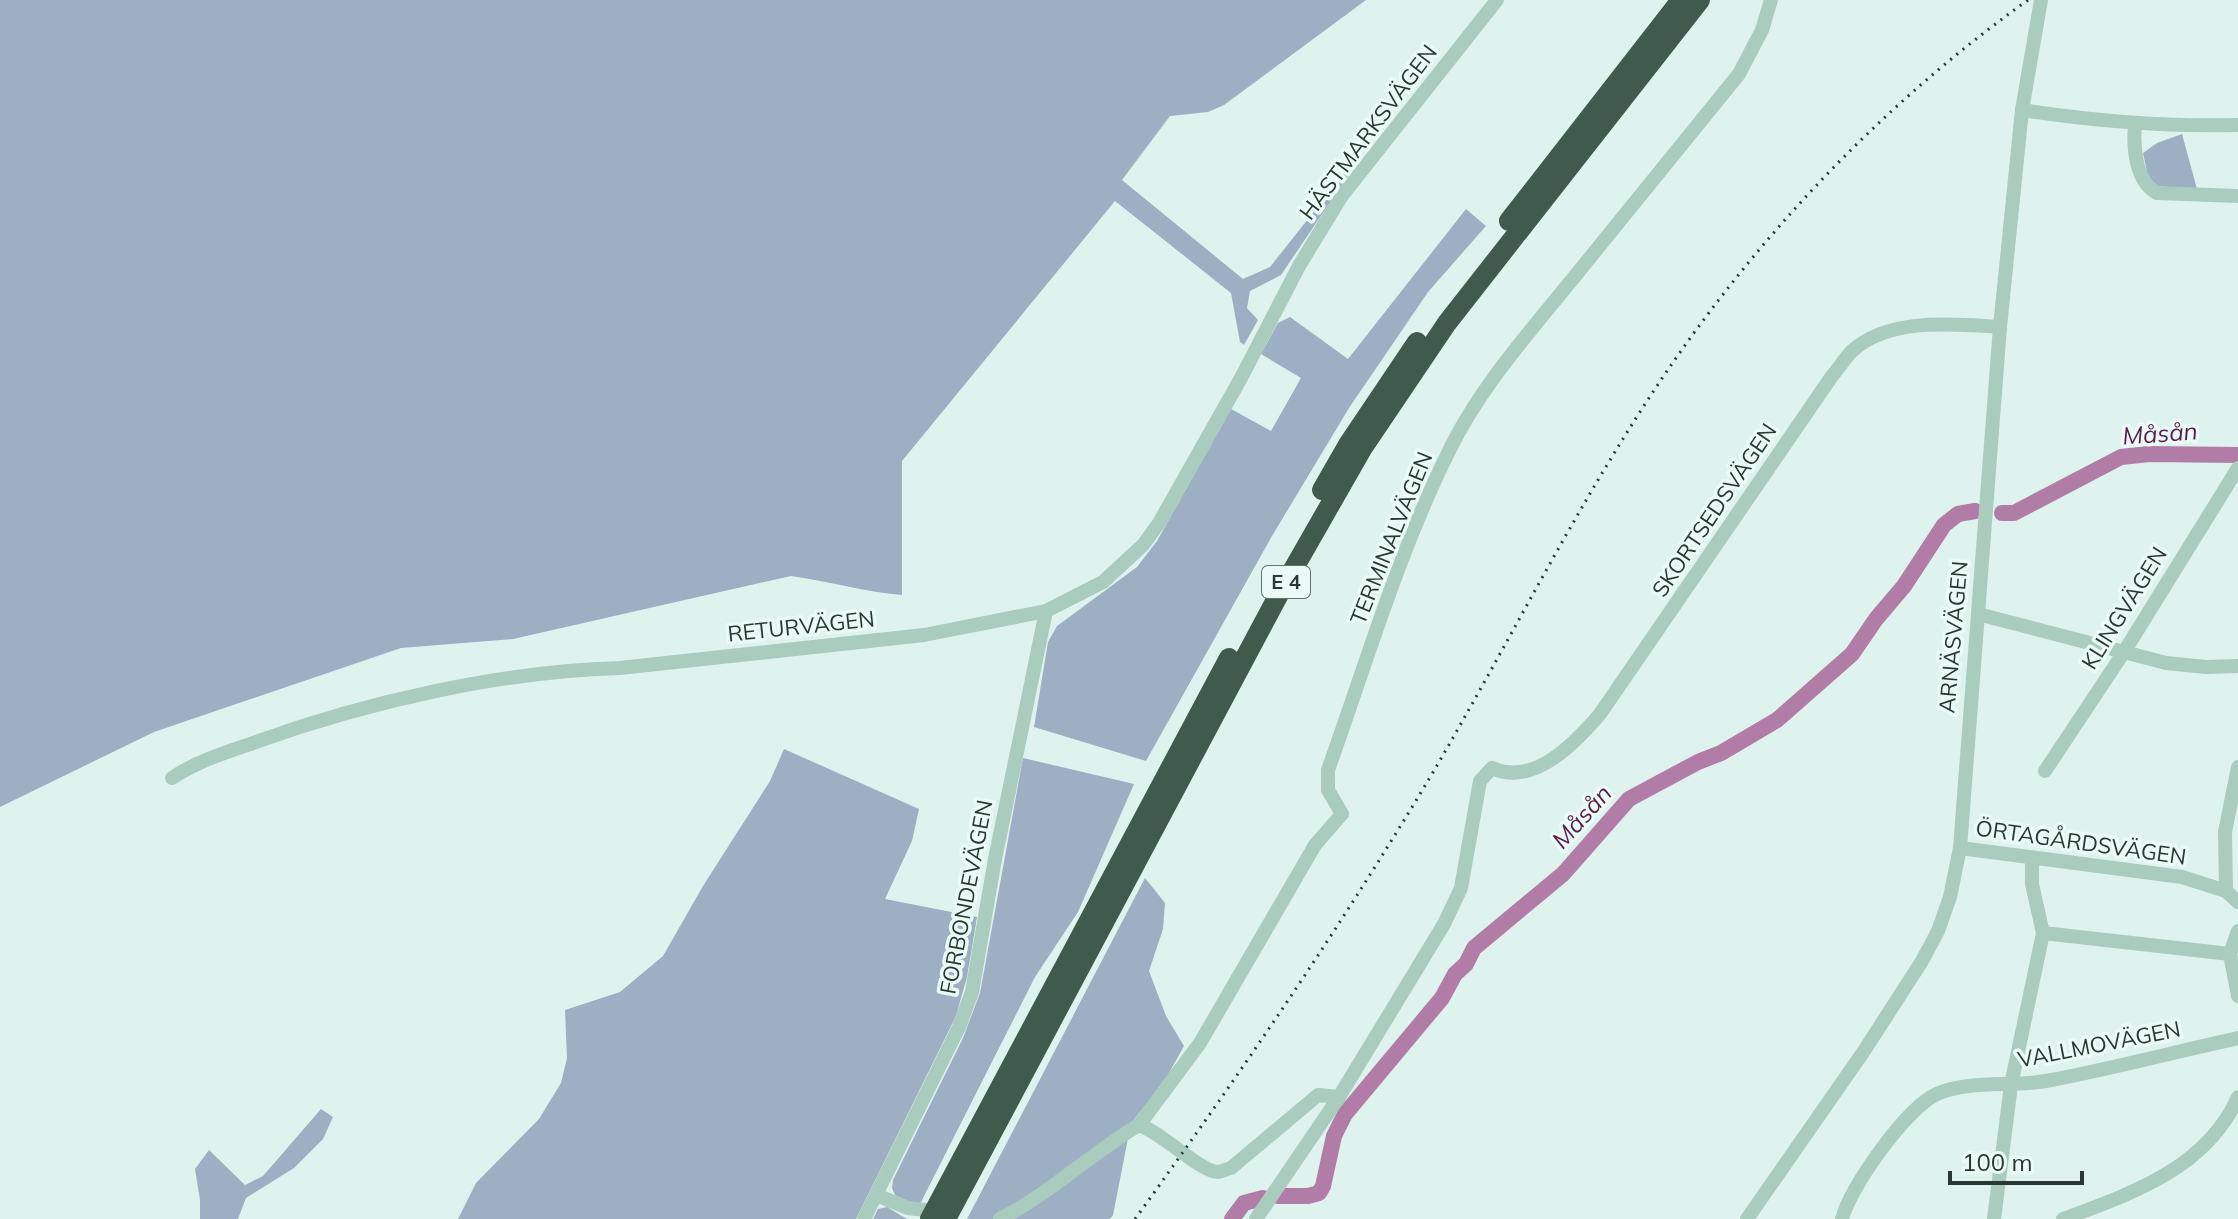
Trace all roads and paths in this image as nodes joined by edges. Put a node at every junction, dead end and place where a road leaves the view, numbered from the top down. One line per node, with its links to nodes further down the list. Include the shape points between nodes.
1 (1497, 0): 10 (street, HÄSTMARKSVÄGEN, via 1341,197)
2 (1681, 0): 35 (highway, E 4, via 1435,317 1349,443 1266,589)
3 (1700, 0): 35 (highway, E 4, via 1447,323 1362,449)
4 (1771, 0): 33 (street, TERMINALVÄGEN, via 1739,74 1529,333 1449,451 1417,522 1328,770 1328,790 1342,814 1315,845)
5 (2041, 0): 6 (street, ARNÄSVÄGEN)
6 (2022, 110): 7 (street); 11 (street, ARNÄSVÄGEN)
7 (2135, 124): 8 (street); 9 (street, via 2140,173 2148,188 2157,193)
8 (2238, 125)
9 (2238, 196)
10 (1283, 297): 13 (street, RETURVÄGEN, via 1143,545 1103,582)
11 (2000, 327): 14 (street, ARNÄSVÄGEN); 30 (street, SKORTSEDSVÄGEN, via 1906,328 1853,350 1581,737 1565,752 1528,769 1492,768 1480,781 1461,888)
12 (2238, 468): 15 (street, KLINGVÄGEN)
13 (1046, 611): 19 (street, RETURVÄGEN, via 924,635 591,669 431,692 291,729); 34 (street, FORBONDEVÄGEN, via 972,992)
14 (1978, 614): 15 (street); 20 (street, ARNÄSVÄGEN)
15 (2124, 652): 16 (street, via 2166,663); 18 (street, KLINGVÄGEN)
16 (2238, 666)
17 (2238, 767): 22 (street, via 2225,832)
18 (2045, 771)
19 (172, 778)
20 (1960, 848): 21 (street, ÖRTAGÅRDSVÄGEN); 39 (street, ARNÄSVÄGEN, via 1950,897 1922,961)
21 (2032, 858): 22 (street, ÖRTAGÅRDSVÄGEN, via 2165,873); 25 (street)
22 (2226, 891): 23 (street, ÖRTAGÅRDSVÄGEN)
23 (2238, 902)
24 (2238, 931): 26 (street)
25 (2043, 933): 26 (street); 29 (street)
26 (2230, 954): 27 (street)
27 (2238, 996)
28 (2238, 1038): 29 (street, VALLMOVÄGEN)
29 (2011, 1085): 40 (street, VALLMOVÄGEN, via 1959,1088 1921,1102 1868,1170); 41 (street)
30 (1339, 1097): 33 (street, via 1318,1095 1231,1168 1218,1172); 38 (street)
31 (2238, 1097): 32 (street)
32 (2233, 1121): 42 (street, via 2161,1178)
33 (1146, 1128): 37 (street, via 1118,1137 1032,1203)
34 (876, 1195): 35 (street); 36 (street, FORBONDEVÄGEN)
35 (941, 1215)
36 (864, 1219)
37 (1000, 1219)
38 (1256, 1219)
39 (1747, 1219)
40 (1842, 1219)
41 (1994, 1219)
42 (2063, 1219)

